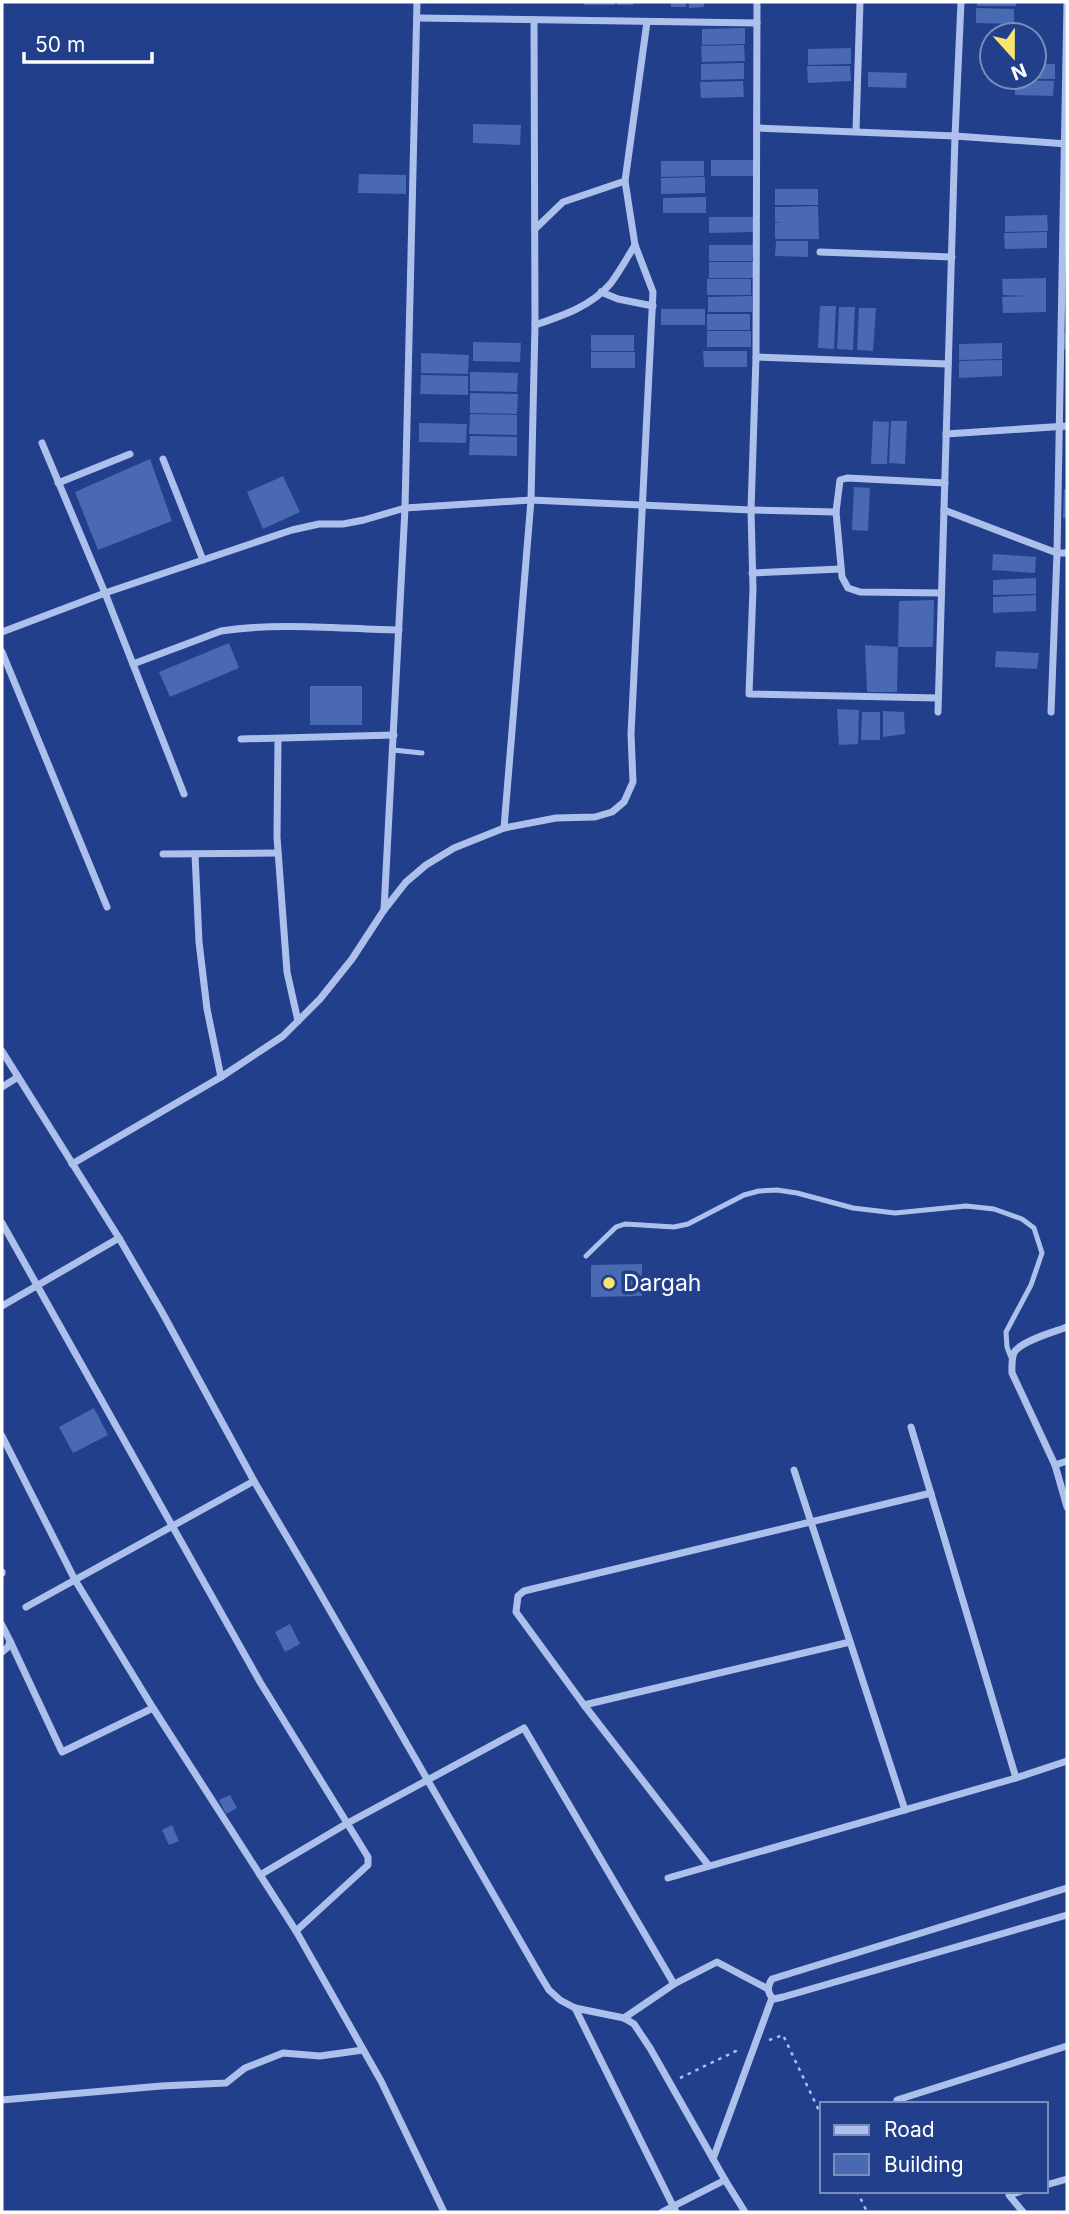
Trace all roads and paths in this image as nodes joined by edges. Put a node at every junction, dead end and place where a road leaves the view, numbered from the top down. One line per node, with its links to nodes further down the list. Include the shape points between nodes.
1 (417, 2): 6 (street)
2 (757, 2): 9 (street)
3 (860, 2): 11 (street)
4 (961, 2): 12 (street)
5 (1067, 2): 13 (street)
6 (417, 18): 7 (street); 33 (street)
7 (534, 19): 8 (street); 15 (street)
8 (647, 22): 9 (street); 14 (street)
9 (757, 23): 10 (street)
10 (758, 128): 11 (street); 22 (street)
11 (856, 131): 12 (street)
12 (956, 136): 13 (street); 18 (street)
13 (1066, 144): 24 (street)
14 (625, 181): 15 (street, via 564,202); 16 (street)
15 (535, 229): 21 (street)
16 (635, 245): 19 (street); 20 (street, via 653,292)
17 (820, 251): 18 (street)
18 (952, 257): 23 (street)
19 (601, 292): 20 (street); 21 (street, via 568,314)
20 (653, 306): 32 (street)
21 (534, 325): 31 (street)
22 (756, 358): 23 (street); 34 (street)
23 (948, 364): 25 (street)
24 (1063, 426): 25 (street); 37 (street)
25 (946, 434): 30 (street)
26 (41, 443): 29 (street)
27 (130, 454): 29 (street)
28 (163, 459): 39 (street)
29 (58, 483): 42 (street)
30 (945, 483): 35 (street); 36 (street, via 847,478 838,486)
31 (531, 500): 32 (street); 33 (street); 57 (street)
32 (643, 504): 34 (street); 57 (street, via 631,734 633,782 624,802 612,812)
33 (405, 508): 39 (street, via 364,520 292,530); 44 (street)
34 (751, 510): 36 (street); 41 (street)
35 (944, 510): 37 (street); 43 (street)
36 (836, 512): 40 (street)
37 (1057, 553): 38 (street); 50 (street)
38 (1067, 553)
39 (203, 560): 42 (street)
40 (841, 569): 41 (street); 43 (street, via 848,588 860,592)
41 (752, 573): 48 (street, via 749,694)
42 (105, 593): 45 (street); 47 (street)
43 (942, 593): 48 (street)
44 (399, 630): 47 (street, via 234,629); 51 (street)
45 (2, 632)
46 (2, 652): 61 (street)
47 (133, 664): 56 (street)
48 (937, 698): 49 (street)
49 (938, 712)
50 (1051, 712)
51 (394, 736): 53 (street); 54 (street)
52 (241, 739): 53 (street)
53 (278, 739): 58 (street)
54 (393, 750): 55 (lane); 62 (street)
55 (422, 753)
56 (184, 794)
57 (504, 828): 62 (street, via 426,864)
58 (278, 853): 60 (street); 63 (street, via 287,972)
59 (163, 854): 60 (street)
60 (195, 854): 66 (street, via 199,942)
61 (107, 907)
62 (384, 910): 63 (street, via 352,959)
63 (298, 1021): 66 (street)
64 (2, 1051): 65 (street)
65 (18, 1077): 67 (street); 68 (street)
66 (221, 1077): 68 (street)
67 (2, 1087)
68 (72, 1164): 70 (street)
69 (2, 1223): 72 (street)
70 (119, 1238): 72 (street); 81 (street)
71 (586, 1256): 75 (lane, via 616,1227 688,1224 759,1191 797,1193 895,1213 966,1206 994,1209 1034,1228 1042,1253 1006,1332)
72 (36, 1286): 73 (street); 85 (street)
73 (2, 1306)
74 (1067, 1327): 75 (street, via 1024,1344)
75 (1012, 1360): 79 (street, via 1012,1373)
76 (911, 1427): 82 (street)
77 (2, 1436): 86 (street)
78 (1067, 1461): 79 (street)
79 (1055, 1465): 83 (street)
80 (794, 1470): 84 (street)
81 (254, 1481): 85 (street); 96 (street)
82 (931, 1493): 84 (street); 95 (street)
83 (1067, 1507)
84 (810, 1521): 90 (street); 92 (street, via 524,1591 518,1596 516,1612)
85 (172, 1527): 86 (street); 98 (street)
86 (75, 1580): 87 (street); 93 (street)
87 (26, 1607)
88 (2, 1625): 89 (street)
89 (10, 1641): 91 (street); 93 (street, via 62,1752)
90 (850, 1642): 92 (street); 97 (street)
91 (2, 1652)
92 (584, 1705): 99 (street)
93 (153, 1707): 100 (street)
94 (1067, 1761): 95 (street)
95 (1016, 1778): 97 (street)
96 (428, 1781): 98 (street); 105 (street, via 524,1728); 108 (street, via 545,1983)
97 (905, 1810): 99 (street)
98 (346, 1824): 100 (street); 104 (street, via 368,1857 368,1865)
99 (709, 1866): 101 (street)
100 (260, 1875): 104 (street)
101 (668, 1878)
102 (1067, 1888): 106 (street, via 772,1979)
103 (1067, 1915): 107 (street)
104 (296, 1931): 111 (street)
105 (674, 1984): 106 (street, via 716,1962); 109 (street)
106 (768, 1989): 107 (street)
107 (772, 1998): 114 (street)
108 (575, 2008): 109 (street); 120 (street)
109 (624, 2018): 114 (street, via 634,2024 650,2048)
110 (1067, 2046): 113 (street)
111 (363, 2050): 112 (street, via 320,2056 283,2053 245,2068 226,2083); 121 (street)
112 (2, 2100)
113 (897, 2100)
114 (713, 2159): 116 (street)
115 (1067, 2179): 117 (street)
116 (726, 2180): 120 (street); 123 (street)
117 (1048, 2184)
118 (858, 2193): 124 (path)
119 (1016, 2193): 125 (street, via 1009,2195)
120 (675, 2209): 122 (street)
121 (444, 2212)
122 (662, 2212)
123 (745, 2212)
124 (867, 2212)
125 (1023, 2212)

